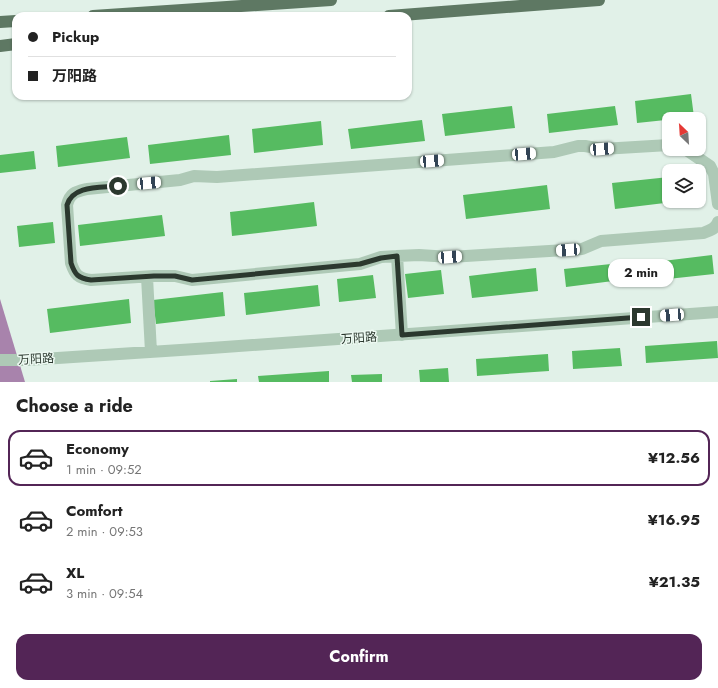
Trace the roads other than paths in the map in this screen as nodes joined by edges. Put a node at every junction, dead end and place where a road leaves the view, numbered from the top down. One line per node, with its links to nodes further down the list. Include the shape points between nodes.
1 (331, 0): 3 (main road)
2 (599, 0): 5 (main road)
3 (276, 2): 4 (main road)
4 (145, 12)
5 (412, 14)
6 (12, 21): 7 (main road)
7 (0, 22)
8 (12, 44): 9 (main road)
9 (0, 46)
10 (662, 145): 15 (street, via 602,149 578,146 554,152 217,177 194,176 180,180 87,189 76,192 69,198 67,205 71,263 74,272 81,278 91,280)
11 (695, 156): 12 (street, via 710,166 714,174)
12 (718, 204)
13 (718, 222): 14 (street, via 712,230 704,233 601,242 582,249 450,257)
14 (397, 256): 15 (street, via 360,264 192,280 175,276); 17 (street)
15 (147, 277): 18 (street)
16 (718, 312): 17 (street, 万阳路)
17 (402, 335): 18 (street, 万阳路)
18 (151, 352): 19 (street, 万阳路)
19 (0, 360)

